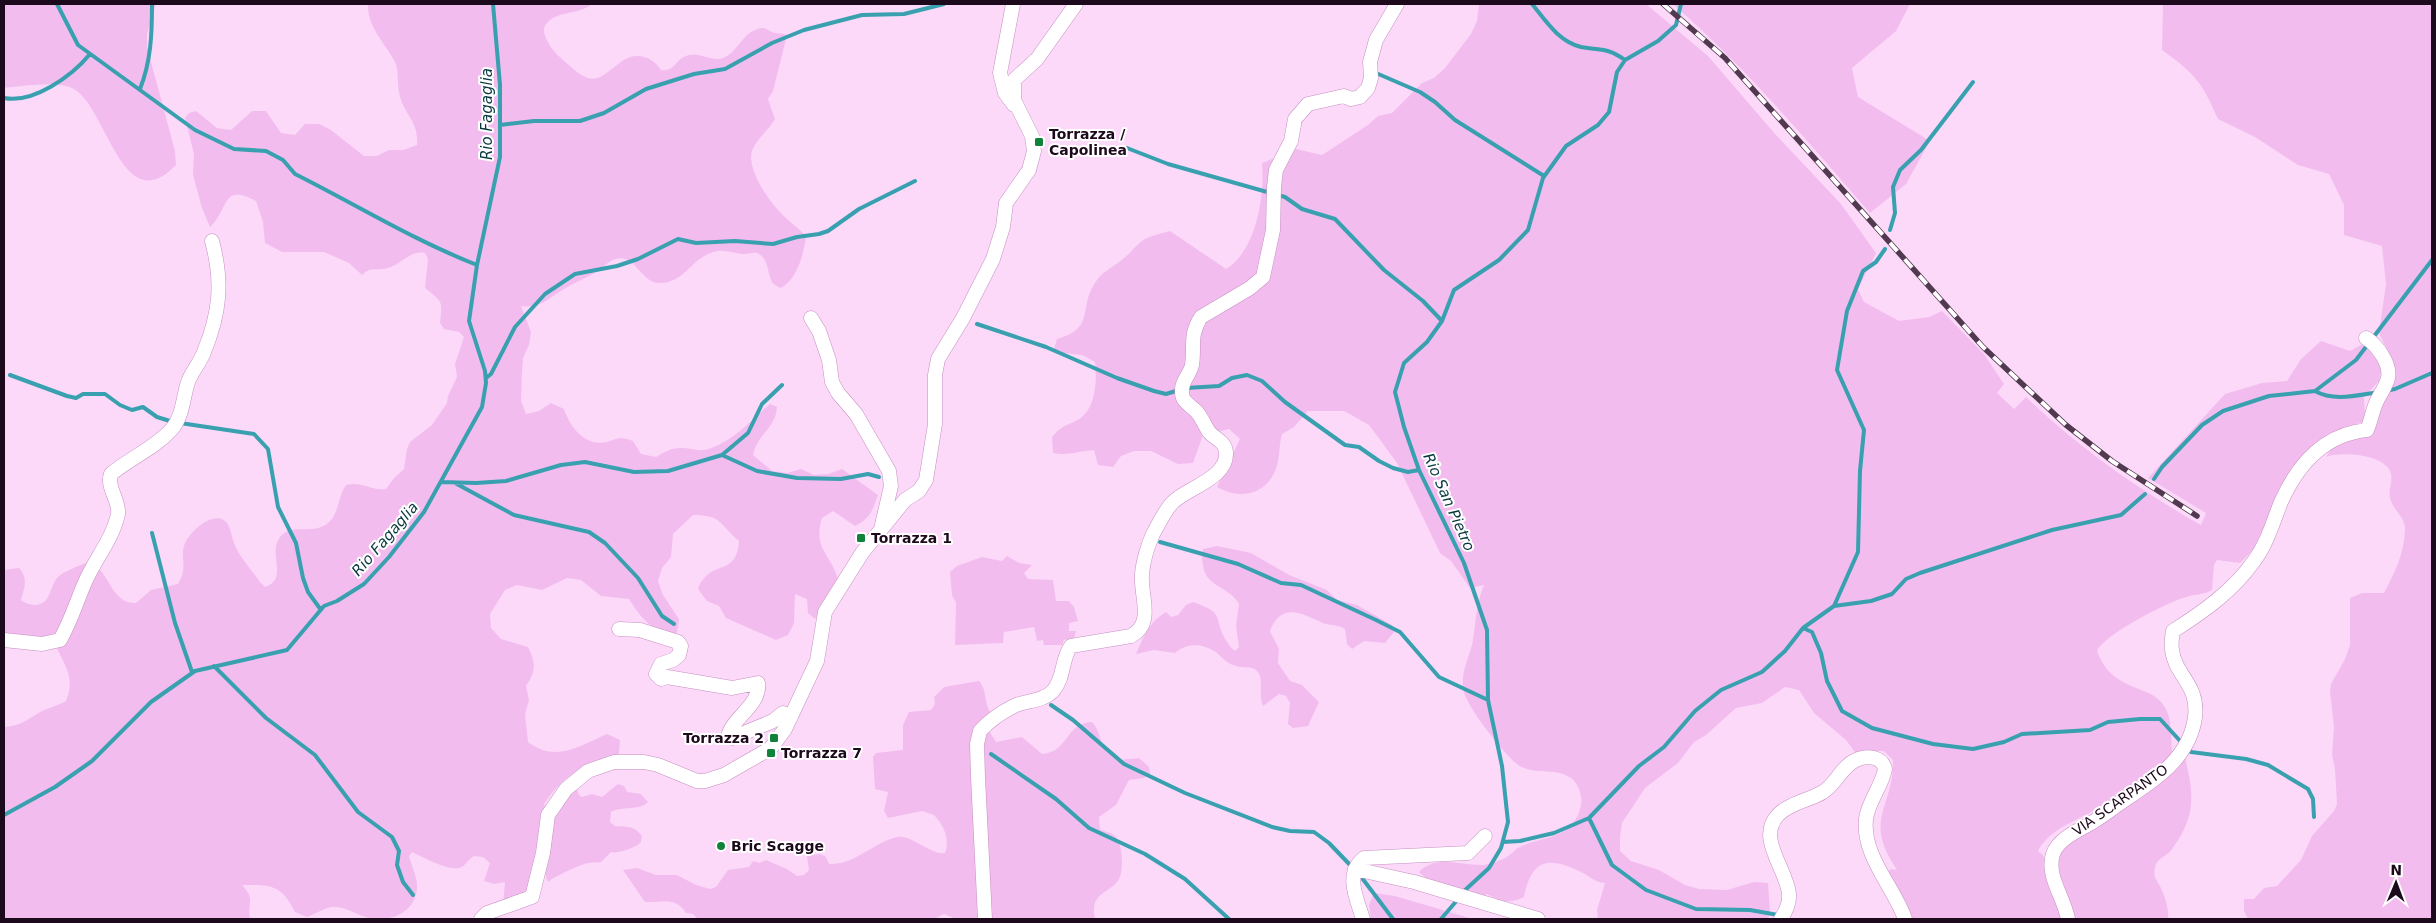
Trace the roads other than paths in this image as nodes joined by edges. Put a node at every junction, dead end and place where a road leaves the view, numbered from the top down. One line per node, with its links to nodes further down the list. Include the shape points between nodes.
1 (1013, 4): 4 (street, via 1000,73 1005,93)
2 (1076, 4): 4 (street, via 1036,59 1014,80 1014,100)
3 (1397, 4): 15 (street, via 1376,40 1368,88 1360,97 1351,100 1344,96 1308,104 1295,119 1291,141 1276,170 1273,230 1263,277 1201,317 1196,325 1192,336 1192,364 1182,384 1182,395 1210,432 1224,444 1226,453 1222,467 1212,478 1172,503 1151,539 1142,573 1146,606 1145,619 1139,631 1131,636 1071,646 1066,653 1060,680 1052,692 1044,698 1014,706 980,731 977,744)
4 (1018, 109): 8 (street, via 1032,136 1034,151 1029,170 1006,203 1003,227 993,258 938,360 935,424 926,480)
5 (212, 241): 10 (street, via 219,266 220,298 204,354 192,371 173,427 160,440 111,474 108,480 118,512 114,528 86,579 60,640 42,644)
6 (811, 318): 8 (street, via 819,330 829,360 832,382 856,414 888,472 891,486 885,520)
7 (2366, 338): 20 (street, VIA SCARPANTO, via 2373,342 2386,362 2388,377 2368,430 2340,435 2320,447 2303,465 2282,501 2254,561 2217,600 2173,631 2172,651 2179,669 2194,690 2195,717 2174,763 2158,778 2070,835 2054,852 2051,872)
8 (873, 540): 11 (street, via 825,612 816,660)
9 (619, 629): 11 (street, via 640,630 678,642 681,646 679,655 661,664 656,674 661,679 732,688 758,683 758,691 744,715 731,728 732,738 774,721 782,713)
10 (4, 640)
11 (791, 717): 14 (street, via 771,748 716,779 697,781 658,765 628,761 588,771 566,789 548,815 532,897 487,913)
12 (1485, 836): 13 (street, via 1468,853 1372,856 1364,858)
13 (1355, 868): 16 (street, via 1353,885); 17 (street)
14 (481, 919)
15 (985, 919)
16 (1363, 919)
17 (1538, 919)
18 (1781, 919): 19 (street, via 1789,894 1772,844 1770,833 1774,822 1783,810 1826,790 1848,765 1866,757 1879,760 1884,765 1883,779 1866,820 1867,832 1875,860)
19 (1905, 919)
20 (2068, 919)

